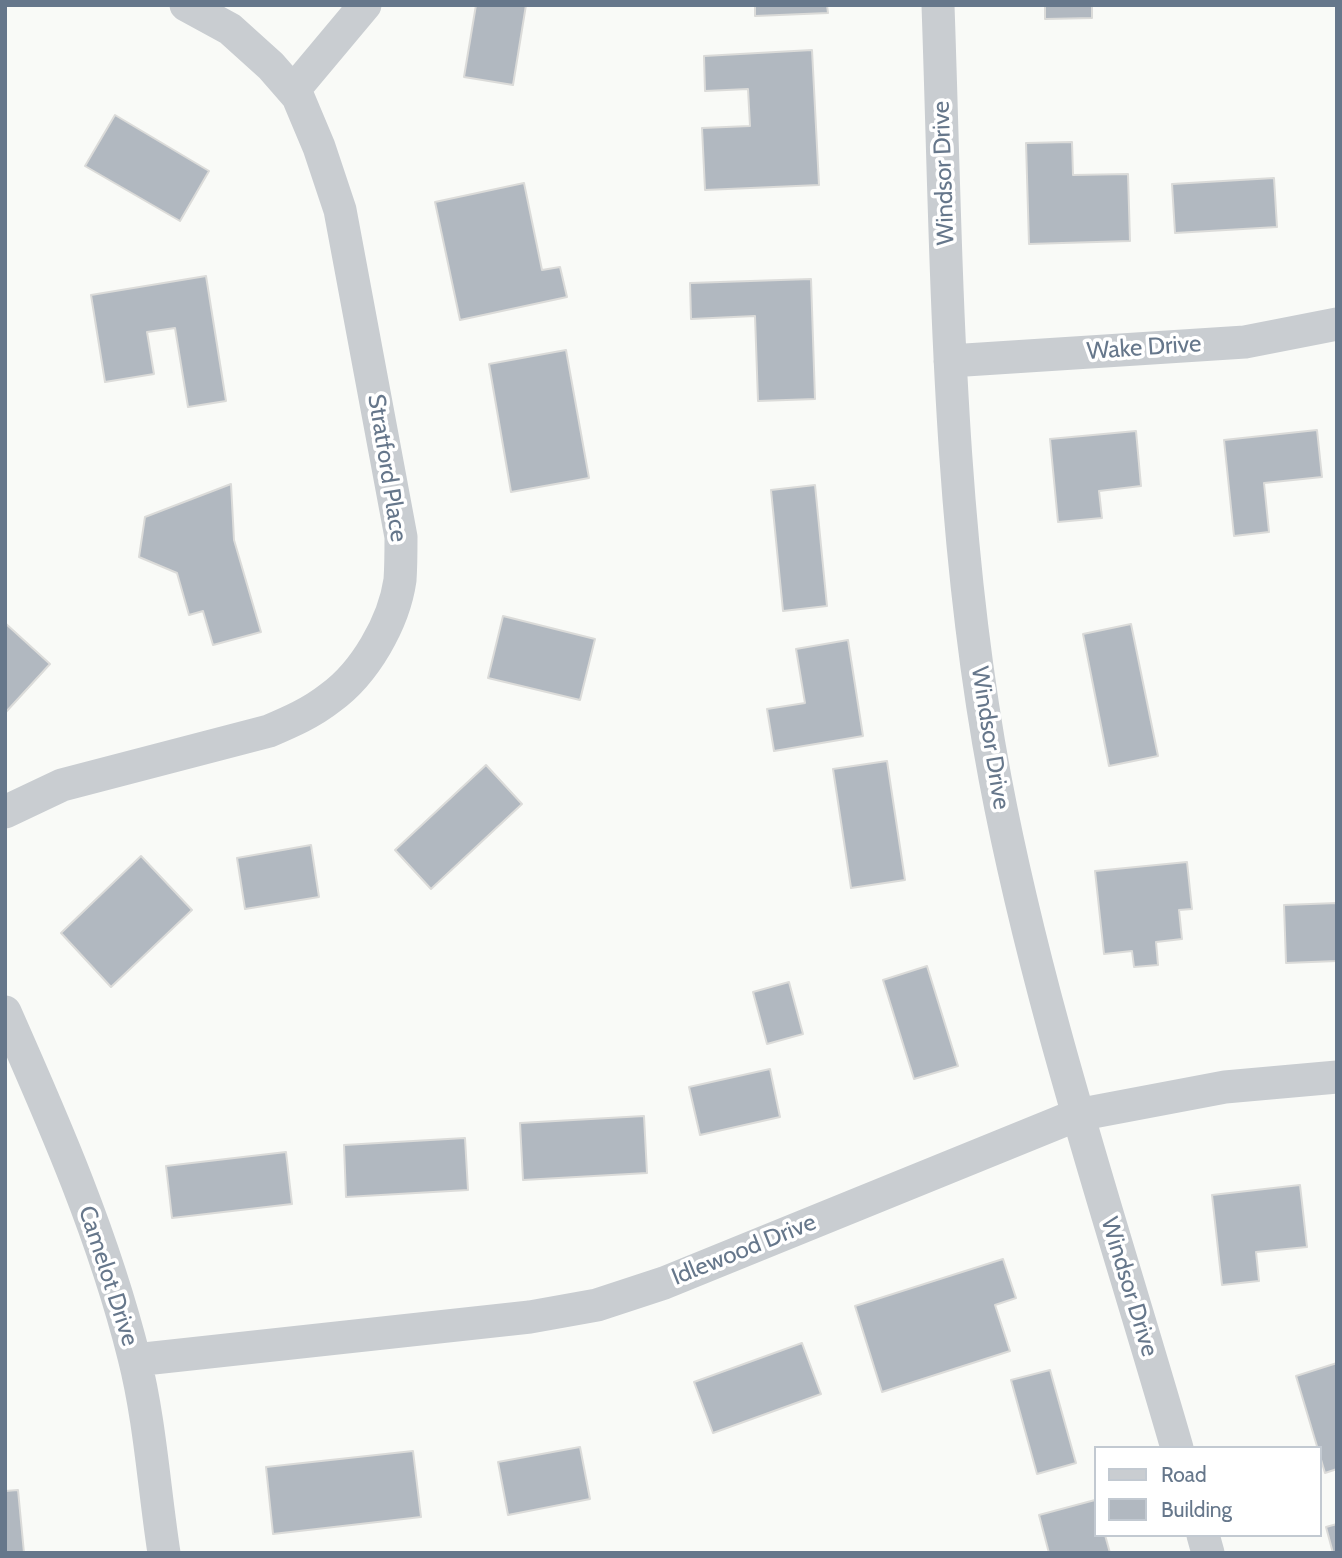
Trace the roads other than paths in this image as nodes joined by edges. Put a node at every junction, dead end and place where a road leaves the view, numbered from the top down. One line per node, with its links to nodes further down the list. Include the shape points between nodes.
1 (187, 5): 4 (street, Stratford Place, via 230,29)
2 (365, 5): 4 (street)
3 (939, 5): 6 (street, Windsor Drive)
4 (293, 91): 7 (street, Stratford Place, via 319,147 340,210 401,537 400,581 389,620 365,662 332,697 300,718 269,731 62,785)
5 (1337, 324): 6 (street, Wake Drive, via 1245,342)
6 (950, 361): 10 (street, Windsor Drive, via 971,610 995,777 1025,916)
7 (5, 812)
8 (5, 1012): 11 (street, Camelot Drive, via 108,1261)
9 (1337, 1077): 10 (street, Idlewood Drive, via 1225,1087)
10 (1077, 1115): 11 (street, Idlewood Drive, via 664,1283 597,1305 530,1317); 12 (street, Windsor Drive)
11 (135, 1360): 13 (street, Camelot Drive)
12 (1176, 1446)
13 (164, 1553)

